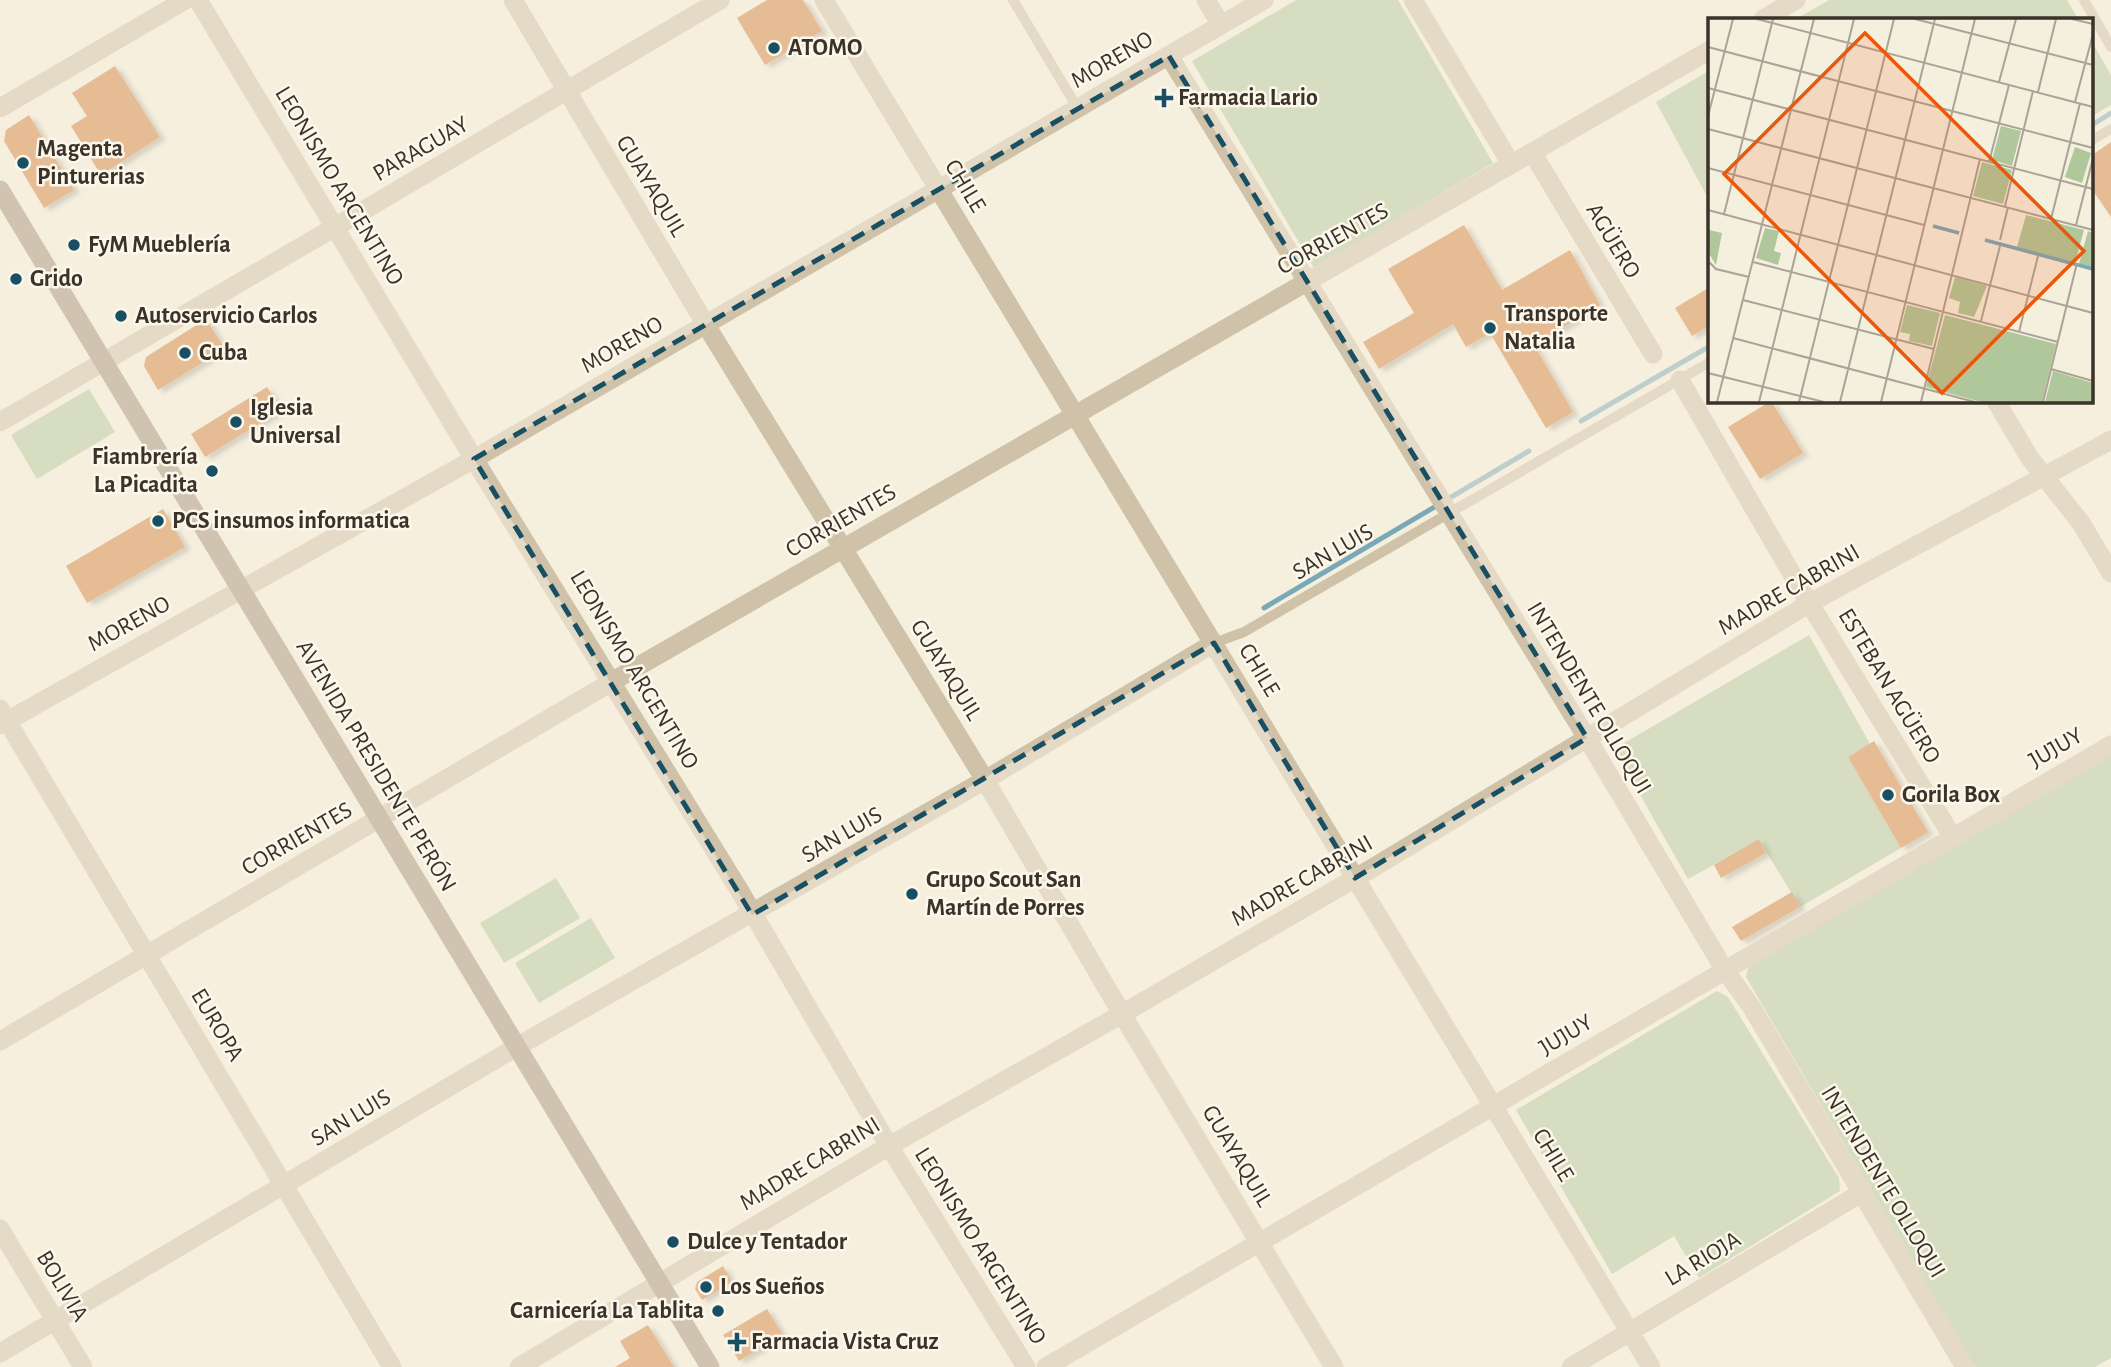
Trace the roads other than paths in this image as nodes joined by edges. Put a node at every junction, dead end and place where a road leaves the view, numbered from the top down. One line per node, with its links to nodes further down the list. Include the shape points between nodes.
1 (185, 0): 18 (street)
2 (198, 0): 26 (street, LEONISMO ARGENTINO)
3 (513, 0): 17 (street, GUAYAQUIL)
4 (720, 0): 17 (street, PARAGUAY)
5 (824, 0): 25 (street, CHILE)
6 (1013, 0): 19 (lane)
7 (1206, 0): 13 (street)
8 (1264, 0): 13 (street, MORENO)
9 (1413, 0): 23 (street)
10 (1796, 0): 12 (street)
11 (2084, 0): 14 (lane)
12 (1765, 18)
13 (1221, 25): 16 (street, MORENO)
14 (2111, 47)
15 (1708, 51): 22 (street, CORRIENTES)
16 (1169, 56): 19 (street, MORENO); 27 (street, INTENDENTE OLLOQUI)
17 (567, 92): 26 (street, PARAGUAY); 28 (street, GUAYAQUIL)
18 (0, 108)
19 (1078, 108): 25 (street, MORENO)
20 (2111, 129): 21 (lane)
21 (2094, 139)
22 (1532, 152): 23 (street, CORRIENTES); 29 (street, AGÜERO)
23 (1511, 164): 27 (street, CORRIENTES)
24 (0, 190): 30 (main road, AVENIDA PRESIDENTE PERÓN)
25 (938, 190): 28 (street, MORENO); 34 (street, CHILE)
26 (335, 228): 30 (street, PARAGUAY); 37 (street, LEONISMO ARGENTINO)
27 (1307, 280): 34 (street, CORRIENTES); 39 (street, INTENDENTE OLLOQUI)
28 (706, 325): 37 (street, MORENO); 40 (street, GUAYAQUIL)
29 (1653, 354)
30 (104, 362): 35 (street, PARAGUAY); 42 (main road, AVENIDA PRESIDENTE PERÓN)
31 (1708, 363): 32 (lane, SAN LUIS)
32 (1680, 380): 39 (lane, SAN LUIS); 43 (street, ESTEBAN AGÜERO)
33 (1997, 402): 38 (street)
34 (1075, 415): 40 (street, CORRIENTES); 44 (street, CHILE)
35 (0, 422)
36 (2111, 440): 38 (street, MADRE CABRINI)
37 (474, 459): 42 (street, MORENO); 45 (street, LEONISMO ARGENTINO)
38 (2044, 478): 41 (street, via 2081,523); 43 (street, MADRE CABRINI)
39 (1448, 514): 44 (lane, SAN LUIS, via 1244,632); 47 (street, INTENDENTE OLLOQUI)
40 (843, 549): 45 (street, CORRIENTES); 49 (street, GUAYAQUIL)
41 (2111, 573)
42 (241, 589): 46 (street, MORENO); 50 (main road, AVENIDA PRESIDENTE PERÓN)
43 (1810, 603): 47 (street, MADRE CABRINI); 51 (street, ESTEBAN AGÜERO)
44 (1214, 643): 49 (street, SAN LUIS); 52 (street, CHILE)
45 (612, 682): 50 (street, CORRIENTES); 53 (street, LEONISMO ARGENTINO)
46 (2, 718): 54 (street, EUROPA)
47 (1587, 738): 52 (street, MADRE CABRINI); 55 (street, INTENDENTE OLLOQUI)
48 (2111, 745): 51 (street, JUJUY)
49 (985, 780): 53 (street, SAN LUIS); 56 (street, GUAYAQUIL)
50 (380, 819): 54 (street, CORRIENTES); 58 (main road, AVENIDA PRESIDENTE PERÓN)
51 (1952, 836): 55 (street, JUJUY)
52 (1355, 878): 56 (street, MADRE CABRINI); 59 (street, CHILE)
53 (752, 915): 58 (street, SAN LUIS); 60 (street, LEONISMO ARGENTINO)
54 (146, 954): 57 (street, CORRIENTES); 61 (street, EUROPA)
55 (1724, 970): 59 (street, JUJUY); 62 (street, INTENDENTE OLLOQUI, via 1751,1006)
56 (1122, 1014): 60 (street, MADRE CABRINI); 64 (street, GUAYAQUIL)
57 (0, 1041)
58 (518, 1046): 61 (street, SAN LUIS); 65 (main road, AVENIDA PRESIDENTE PERÓN)
59 (1495, 1106): 64 (street, JUJUY); 67 (street, CHILE)
60 (889, 1146): 65 (street, MADRE CABRINI); 73 (street, LEONISMO ARGENTINO)
61 (285, 1186): 66 (street, SAN LUIS); 70 (street, EUROPA)
62 (1861, 1193): 67 (street, LA RIOJA); 78 (street, INTENDENTE OLLOQUI)
63 (0, 1229): 66 (street, BOLIVIA)
64 (1261, 1242): 74 (street, JUJUY); 75 (street, GUAYAQUIL)
65 (659, 1283): 71 (street, MADRE CABRINI); 72 (main road, AVENIDA PRESIDENTE PERÓN)
66 (55, 1321): 68 (street, SAN LUIS); 69 (street, BOLIVIA)
67 (1630, 1332): 76 (street, LA RIOJA); 77 (street, CHILE)
68 (0, 1353)
69 (83, 1367)
70 (392, 1367)
71 (519, 1367)
72 (710, 1367)
73 (1026, 1367)
74 (1046, 1367)
75 (1334, 1367)
76 (1571, 1367)
77 (1651, 1367)
78 (1965, 1367)

